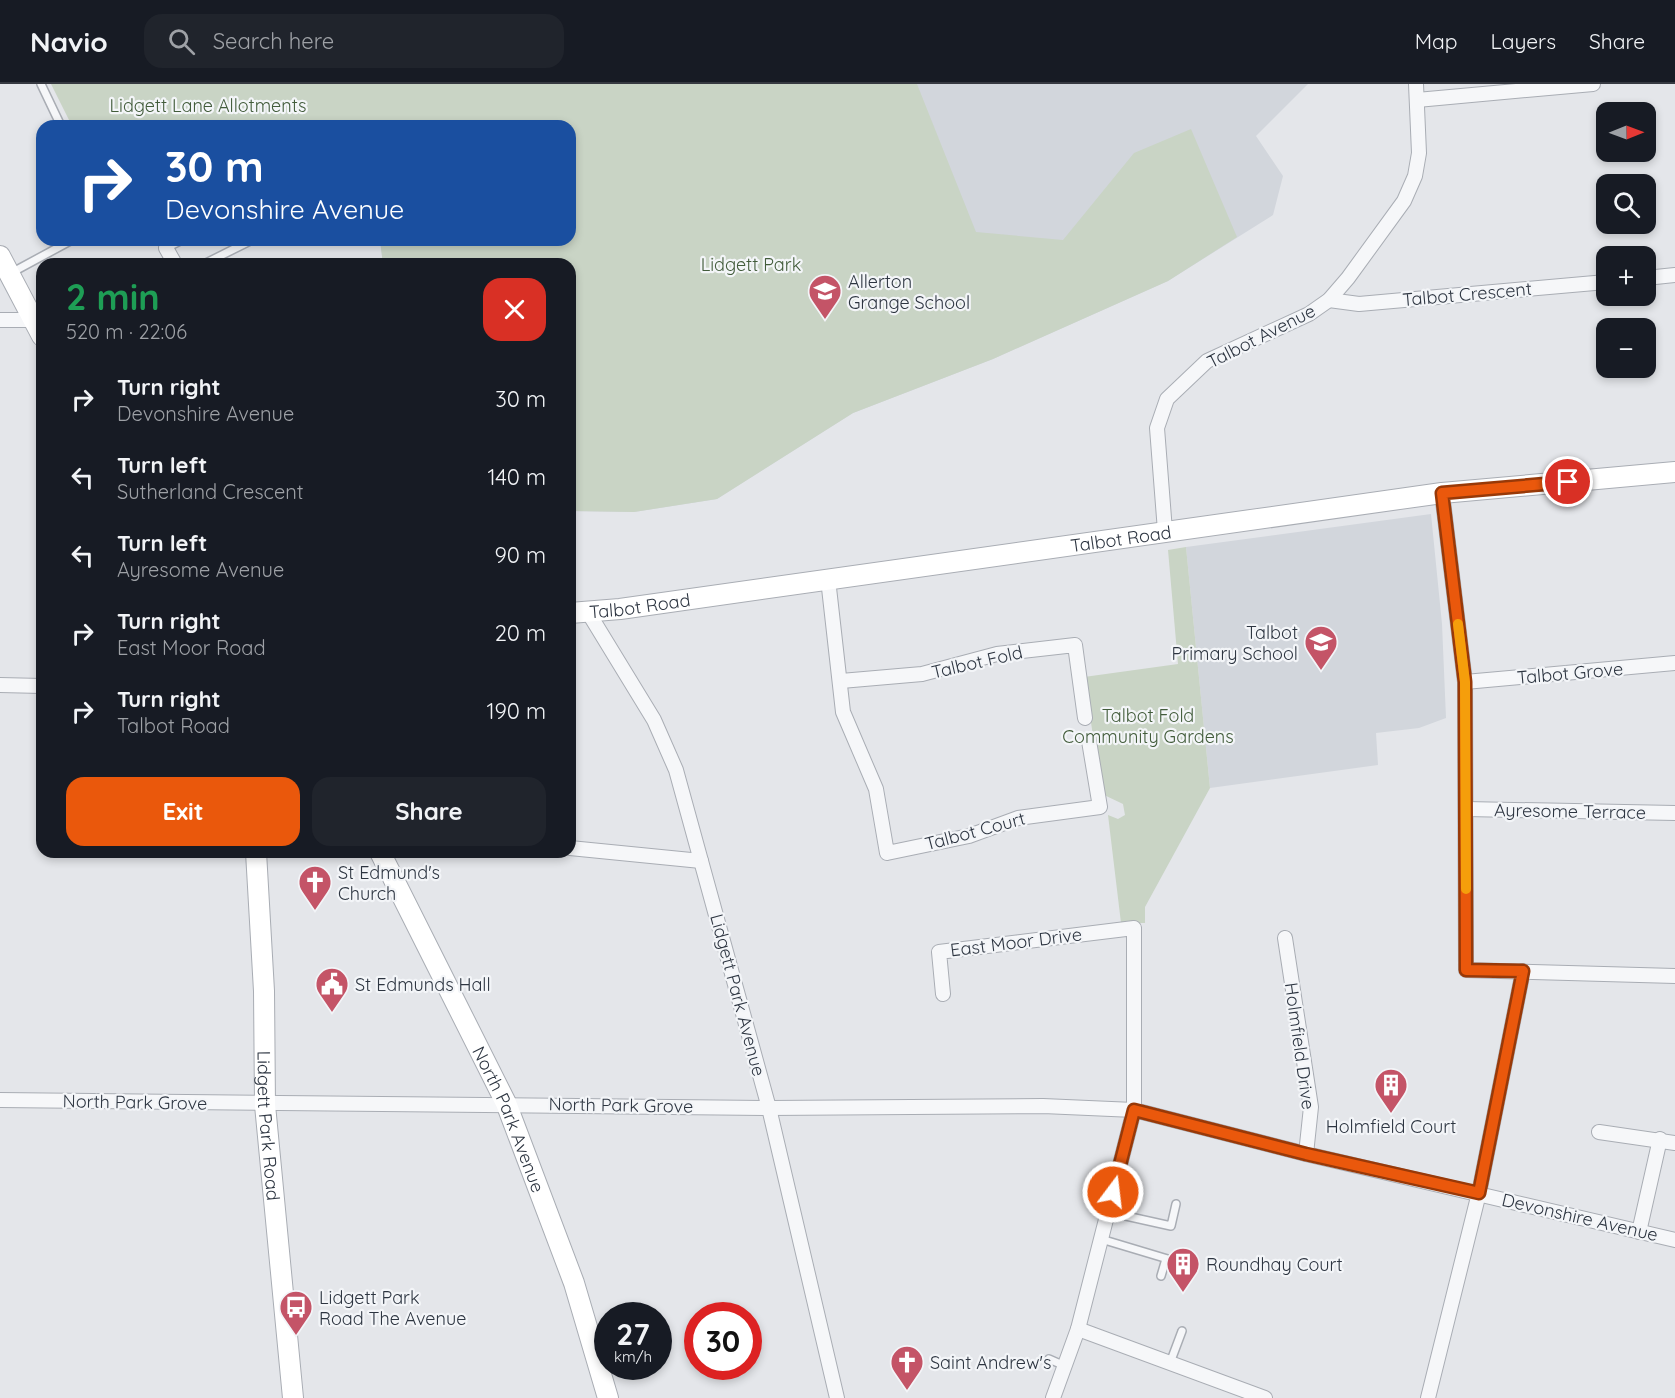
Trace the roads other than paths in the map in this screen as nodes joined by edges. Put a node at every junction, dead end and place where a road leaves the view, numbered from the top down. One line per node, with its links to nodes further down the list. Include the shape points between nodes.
1 (41, 84): 5 (lane)
2 (1416, 84): 4 (street, Talbot Avenue)
3 (1593, 84): 4 (street)
4 (1417, 100): 16 (street, Talbot Avenue, via 1419,153 1415,176 1404,201)
5 (58, 120)
6 (56, 246): 12 (lane)
7 (170, 246): 9 (lane)
8 (240, 246): 11 (lane)
9 (166, 248): 10 (street)
10 (172, 258)
11 (216, 258)
12 (4, 265): 18 (street)
13 (1675, 275): 14 (street)
14 (1656, 277)
15 (1596, 283): 16 (street, Talbot Crescent, via 1359,304)
16 (1329, 300): 22 (street, Talbot Avenue, via 1309,314 1207,361 1167,399 1157,428)
17 (0, 320): 19 (street)
18 (36, 326)
19 (36, 328)
20 (1675, 472): 21 (street, Talbot Road)
21 (1442, 493): 22 (street, Talbot Road); 27 (street)
22 (1165, 531): 23 (street, Talbot Road)
23 (828, 579): 24 (street, Talbot Road); 26 (street, Talbot Court)
24 (579, 613): 37 (street, Lidgett Park Avenue, via 654,720 676,771)
25 (1675, 663): 27 (street, Talbot Grove)
26 (841, 681): 30 (street, Talbot Fold, via 922,674 997,654 1075,645); 31 (street, Talbot Court, via 843,712 876,789 887,853 969,836 1017,818 1100,807)
27 (1465, 682): 32 (street)
28 (0, 686): 29 (street)
29 (36, 686)
30 (1085, 718)
31 (1089, 741)
32 (1466, 809): 33 (street, Ayresome Terrace); 39 (street, via 1466,970)
33 (1675, 813)
34 (576, 849): 37 (street)
35 (256, 858): 44 (street, Lidgett Park Road)
36 (383, 858): 43 (street, North Park Avenue)
37 (701, 861): 45 (street, Lidgett Park Avenue)
38 (1285, 938): 50 (street, Holmfield Drive, via 1311,1107)
39 (1523, 971): 40 (street); 51 (street)
40 (1675, 976)
41 (943, 994): 46 (street, East Moor Drive, via 939,952 1134,928)
42 (0, 1100): 44 (street, North Park Grove)
43 (506, 1103): 44 (street, North Park Grove); 45 (street, North Park Grove); 66 (street, North Park Avenue, via 574,1283)
44 (265, 1105): 65 (street, Lidgett Park Road)
45 (769, 1108): 46 (street, North Park Grove, via 1043,1106); 67 (street, Lidgett Park Avenue)
46 (1134, 1110): 50 (street, Devonshire Avenue); 53 (street)
47 (1599, 1132): 48 (street)
48 (1660, 1139): 49 (street); 54 (street)
49 (1675, 1143)
50 (1306, 1154): 51 (street, Devonshire Avenue)
51 (1479, 1193): 54 (street, Devonshire Avenue); 70 (street)
52 (1176, 1204): 53 (lane, via 1171,1226)
53 (1108, 1212): 55 (street)
54 (1639, 1232): 56 (street, Devonshire Avenue)
55 (1101, 1239): 57 (lane); 60 (street)
56 (1675, 1240)
57 (1166, 1259): 58 (lane); 59 (lane)
58 (1191, 1266)
59 (1161, 1276)
60 (1078, 1329): 63 (street); 64 (street)
61 (1182, 1331): 63 (lane)
62 (1048, 1359): 64 (lane)
63 (1170, 1363): 69 (street)
64 (1065, 1366): 68 (street)
65 (293, 1398)
66 (608, 1398)
67 (837, 1398)
68 (1053, 1398)
69 (1265, 1398)
70 (1428, 1398)

